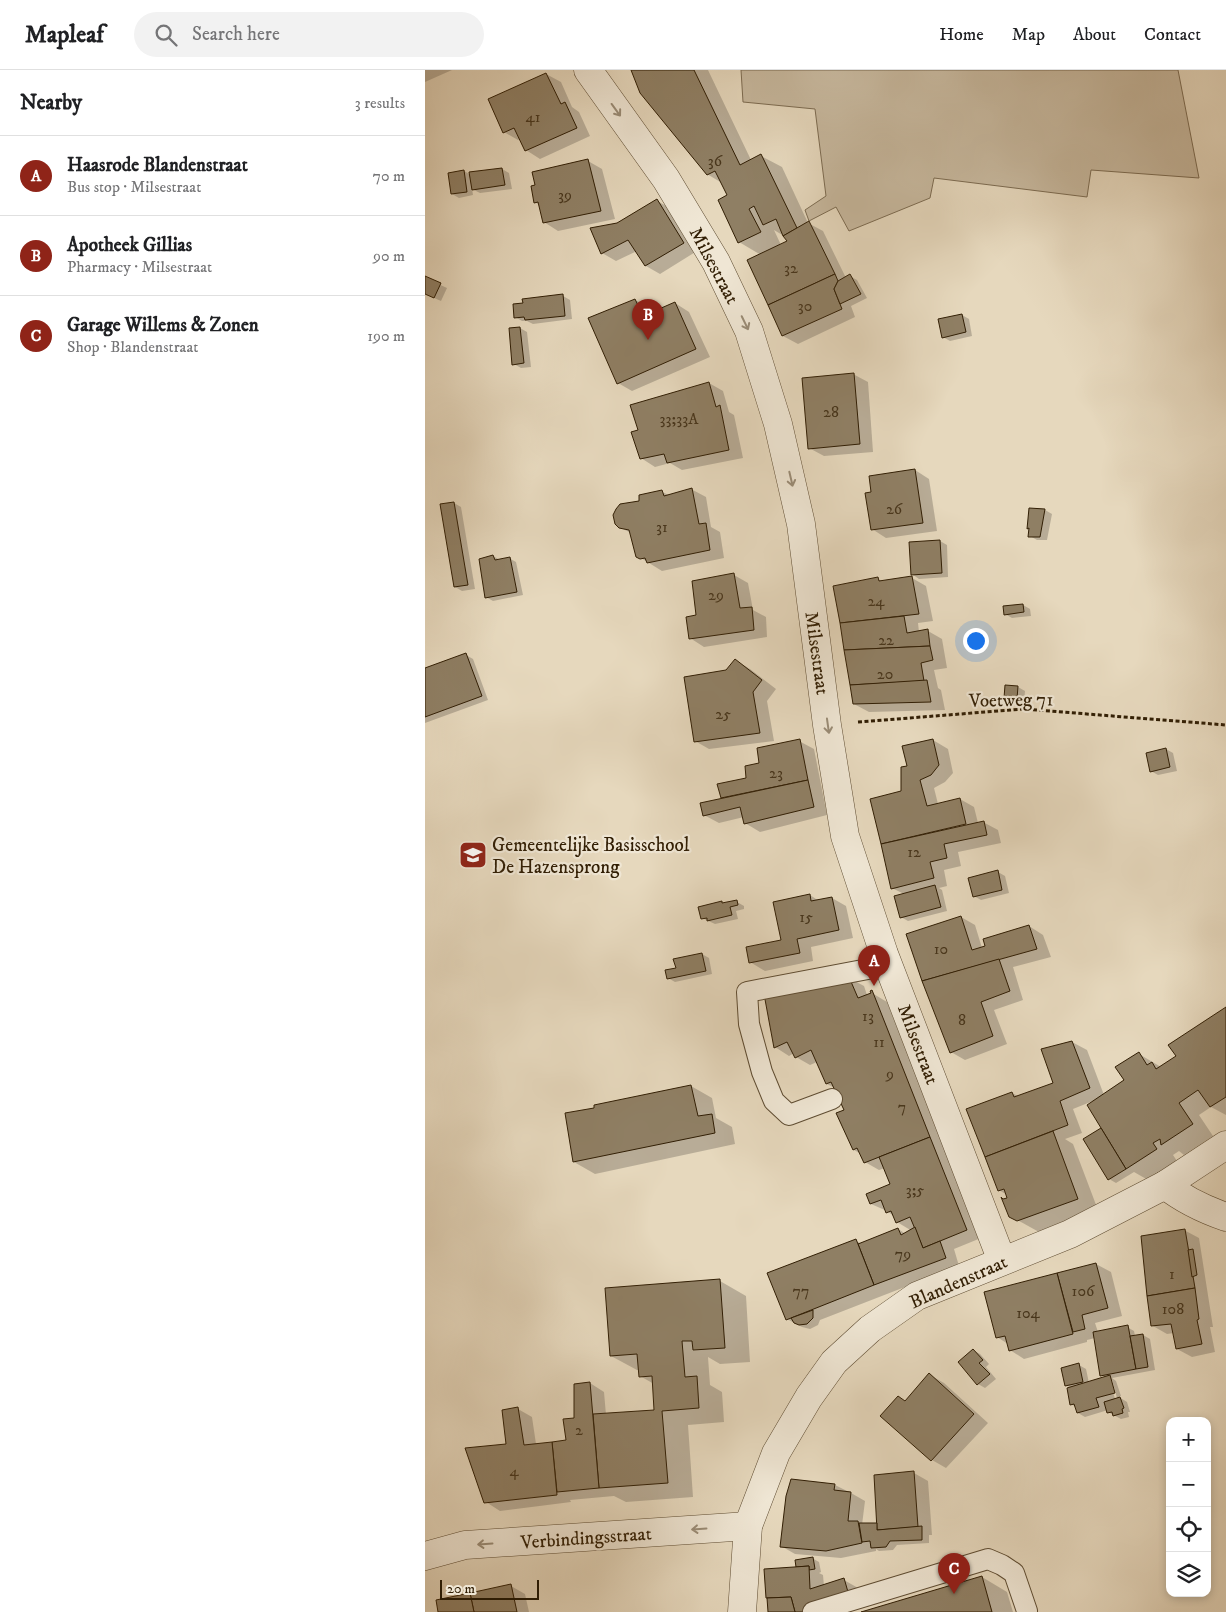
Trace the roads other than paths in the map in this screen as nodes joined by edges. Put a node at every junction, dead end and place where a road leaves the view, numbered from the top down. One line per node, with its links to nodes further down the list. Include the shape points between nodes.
1 (588, 70): 2 (street, Milsestraat, one-way to 2, via 666,179 716,262 749,331 778,424 801,524 845,836)
2 (889, 965): 3 (lane, via 747,992 749,1024 774,1101 789,1115); 7 (street, Milsestraat)
3 (831, 1099)
4 (1226, 1145): 5 (street, Blandenstraat)
5 (1165, 1185): 6 (street, via 1180,1197); 7 (street, Blandenstraat, via 1070,1234)
6 (1226, 1217)
7 (1002, 1261): 8 (street, Blandenstraat, via 917,1296 870,1329 834,1362 776,1453)
8 (748, 1526): 9 (street, Verbindingsstraat, one-way to 9, via 465,1545); 11 (street, Blandenstraat)
9 (425, 1556)
10 (1027, 1611): 12 (lane, via 1013,1573 987,1559)
11 (742, 1612)
12 (813, 1612)

